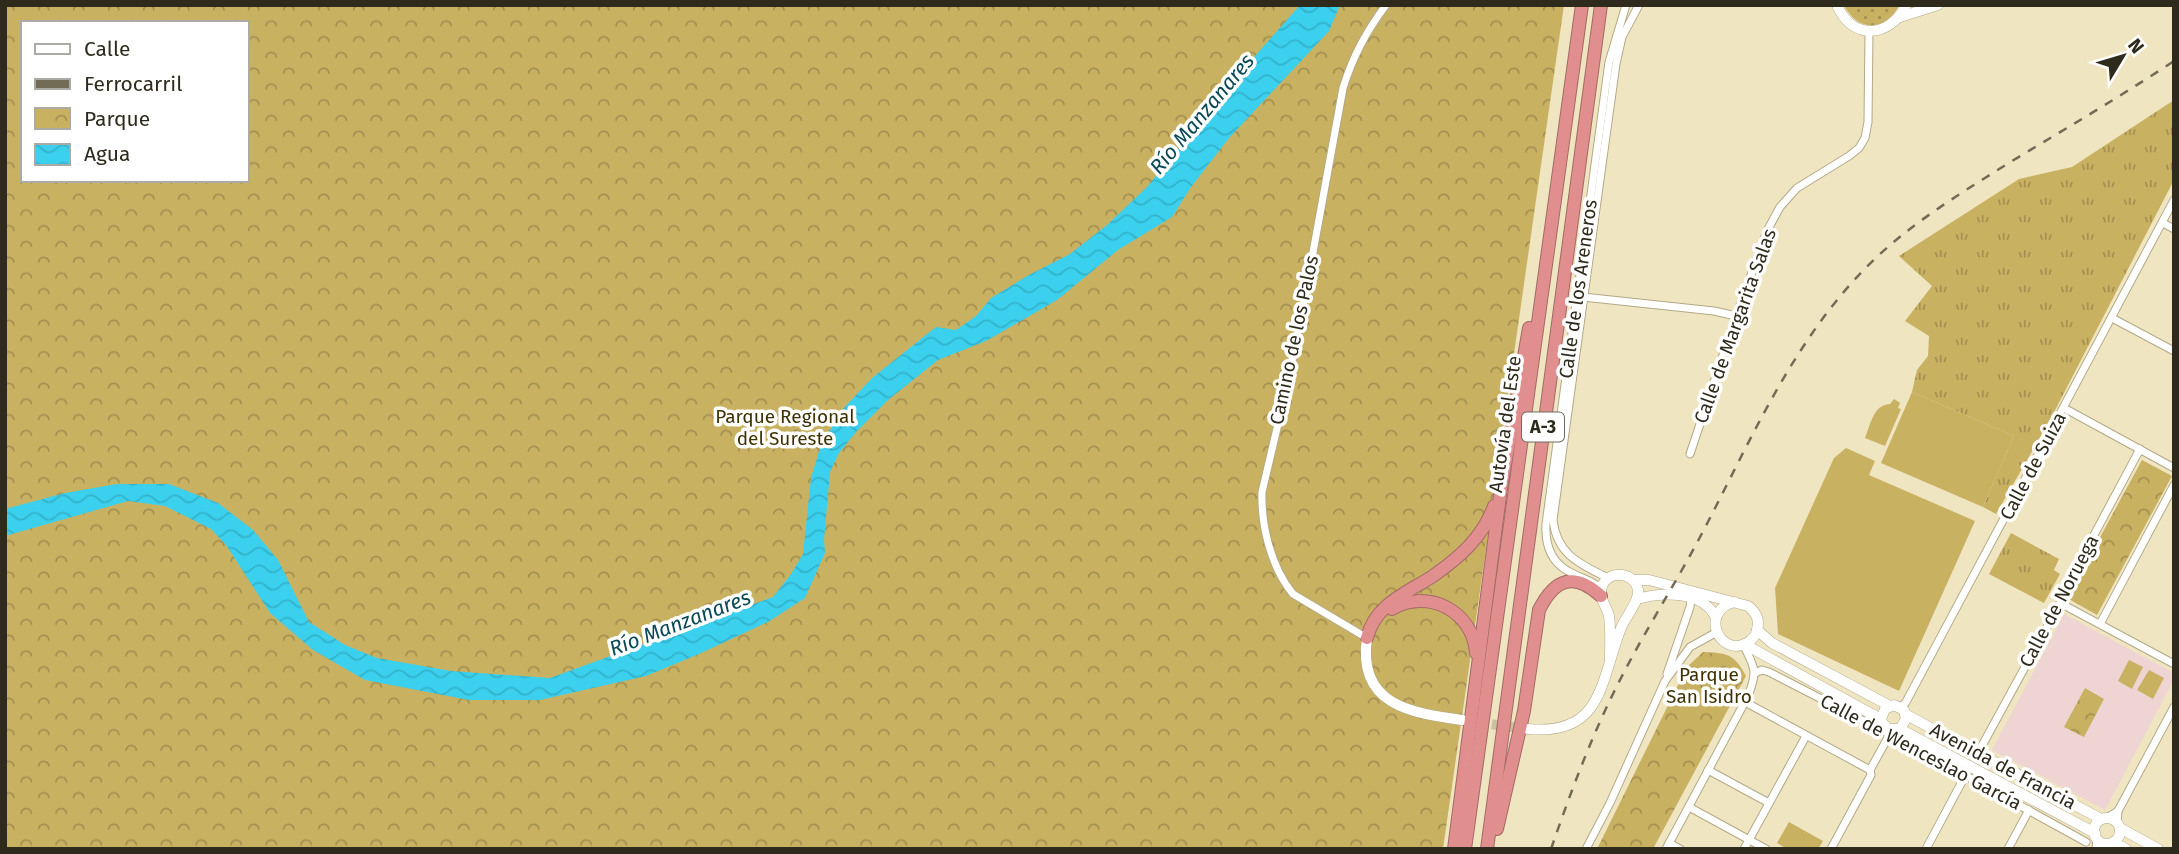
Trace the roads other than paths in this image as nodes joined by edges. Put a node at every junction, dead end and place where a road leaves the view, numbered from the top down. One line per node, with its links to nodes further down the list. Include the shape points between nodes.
1 (1386, 5): 36 (street, Camino de los Palos, via 1356,51 1343,88 1261,507 1287,587)
2 (1582, 5): 15 (highway, Autovía del Este / A-3)
3 (1601, 5): 67 (highway, Autovía del Este / A-3)
4 (1626, 5): 27 (street, Calle de los Areneros, via 1609,62 1545,541 1557,562 1584,578)
5 (1639, 5): 14 (street, Calle de los Areneros, via 1622,37 1616,64)
6 (1837, 5): 10 (street, via 1853,26)
7 (1906, 5): 9 (street)
8 (1938, 5): 9 (street)
9 (1900, 18): 10 (street, via 1881,30)
10 (1869, 31): 16 (street, Calle de Margarita Salas, via 1865,138 1849,156 1797,188 1780,207)
11 (2174, 200): 12 (street, Calle de Suiza)
12 (2163, 223): 13 (street); 17 (street, Calle de Suiza)
13 (2174, 229)
14 (1583, 297): 16 (street); 25 (street, Calle de los Areneros, via 1553,520 1563,549 1582,566)
15 (1540, 302): 24 (highway, via 1531,321); 66 (highway, Autovía del Este / A-3)
16 (1736, 316): 21 (street, Calle de Margarita Salas)
17 (2112, 318): 18 (street); 19 (street, Calle de Suiza)
18 (2174, 351)
19 (2064, 408): 20 (street); 45 (street, Calle de Suiza)
20 (2140, 449): 22 (street); 31 (street, Calle de Noruega)
21 (1690, 454)
22 (2174, 468)
23 (2174, 485): 33 (street)
24 (1501, 488): 36 (highway, via 1488,524 1465,552 1392,601 1370,625); 41 (highway)
25 (1608, 578): 26 (street, via 1620,574); 27 (street)
26 (1633, 580): 29 (street, via 1645,579); 30 (street, via 1638,590)
27 (1603, 597): 30 (street, via 1619,611); 38 (street); 67 (highway, via 1586,583 1571,581 1550,592 1539,610 1524,711)
28 (1691, 598): 30 (street, via 1662,594); 32 (street, via 1708,606); 42 (street)
29 (1734, 602): 32 (street, via 1723,607); 34 (street, via 1754,611)
30 (1634, 603): 38 (street)
31 (2060, 603): 33 (street); 51 (street, Calle de Noruega)
32 (1716, 618): 35 (street)
33 (2100, 624): 39 (street)
34 (1757, 630): 37 (street); 45 (street, Avenida de Francia, via 1772,643)
35 (1717, 632): 37 (street, via 1729,644); 42 (street, via 1690,648)
36 (1367, 638): 41 (highway, via 1385,613 1400,604 1436,602 1464,621 1473,636); 47 (street, via 1366,666 1388,699 1408,710)
37 (1743, 644): 40 (street); 46 (street, Avenida de Francia)
38 (1610, 659): 48 (street, via 1600,692 1585,715 1558,730)
39 (2174, 664)
40 (1755, 673): 43 (street); 49 (street, Calle de Wenceslao García, via 1769,672)
41 (1477, 674): 65 (highway)
42 (1665, 681): 68 (street)
43 (1745, 702): 50 (street); 52 (street)
44 (2174, 707): 58 (street)
45 (1899, 709): 46 (street, via 1882,713); 49 (street, Avenida de Francia, via 1904,724); 51 (street, Avenida de Francia)
46 (1881, 719): 49 (street, Avenida de Francia)
47 (1462, 720)
48 (1528, 729)
49 (1894, 731): 53 (street); 54 (street, Calle de Wenceslao García); 63 (street, Avenida de Francia)
50 (1806, 736): 53 (street); 55 (street)
51 (1978, 753): 59 (street, Avenida de Francia)
52 (1708, 770): 55 (street); 56 (street)
53 (1870, 770): 72 (street)
54 (1965, 776): 57 (street, Calle de Wenceslao García); 73 (street)
55 (1769, 803): 61 (street)
56 (1689, 807): 61 (street); 64 (street)
57 (2029, 810): 62 (street, Calle de Wenceslao García); 74 (street)
58 (2118, 811): 59 (street); 60 (street)
59 (2104, 818): 60 (street, Avenida de Francia); 63 (street, via 2095,828)
60 (2119, 826): 63 (street, via 2117,839); 76 (street)
61 (1749, 840): 70 (street); 71 (street)
62 (2086, 842)
63 (2100, 842): 75 (street, Avenida de Francia)
64 (1668, 846): 69 (street)
65 (1454, 849)
66 (1465, 849)
67 (1488, 849)
68 (1586, 849)
69 (1680, 849)
70 (1744, 849)
71 (1766, 849)
72 (1831, 849)
73 (1926, 849)
74 (2008, 849)
75 (2126, 849)
76 (2158, 849)

